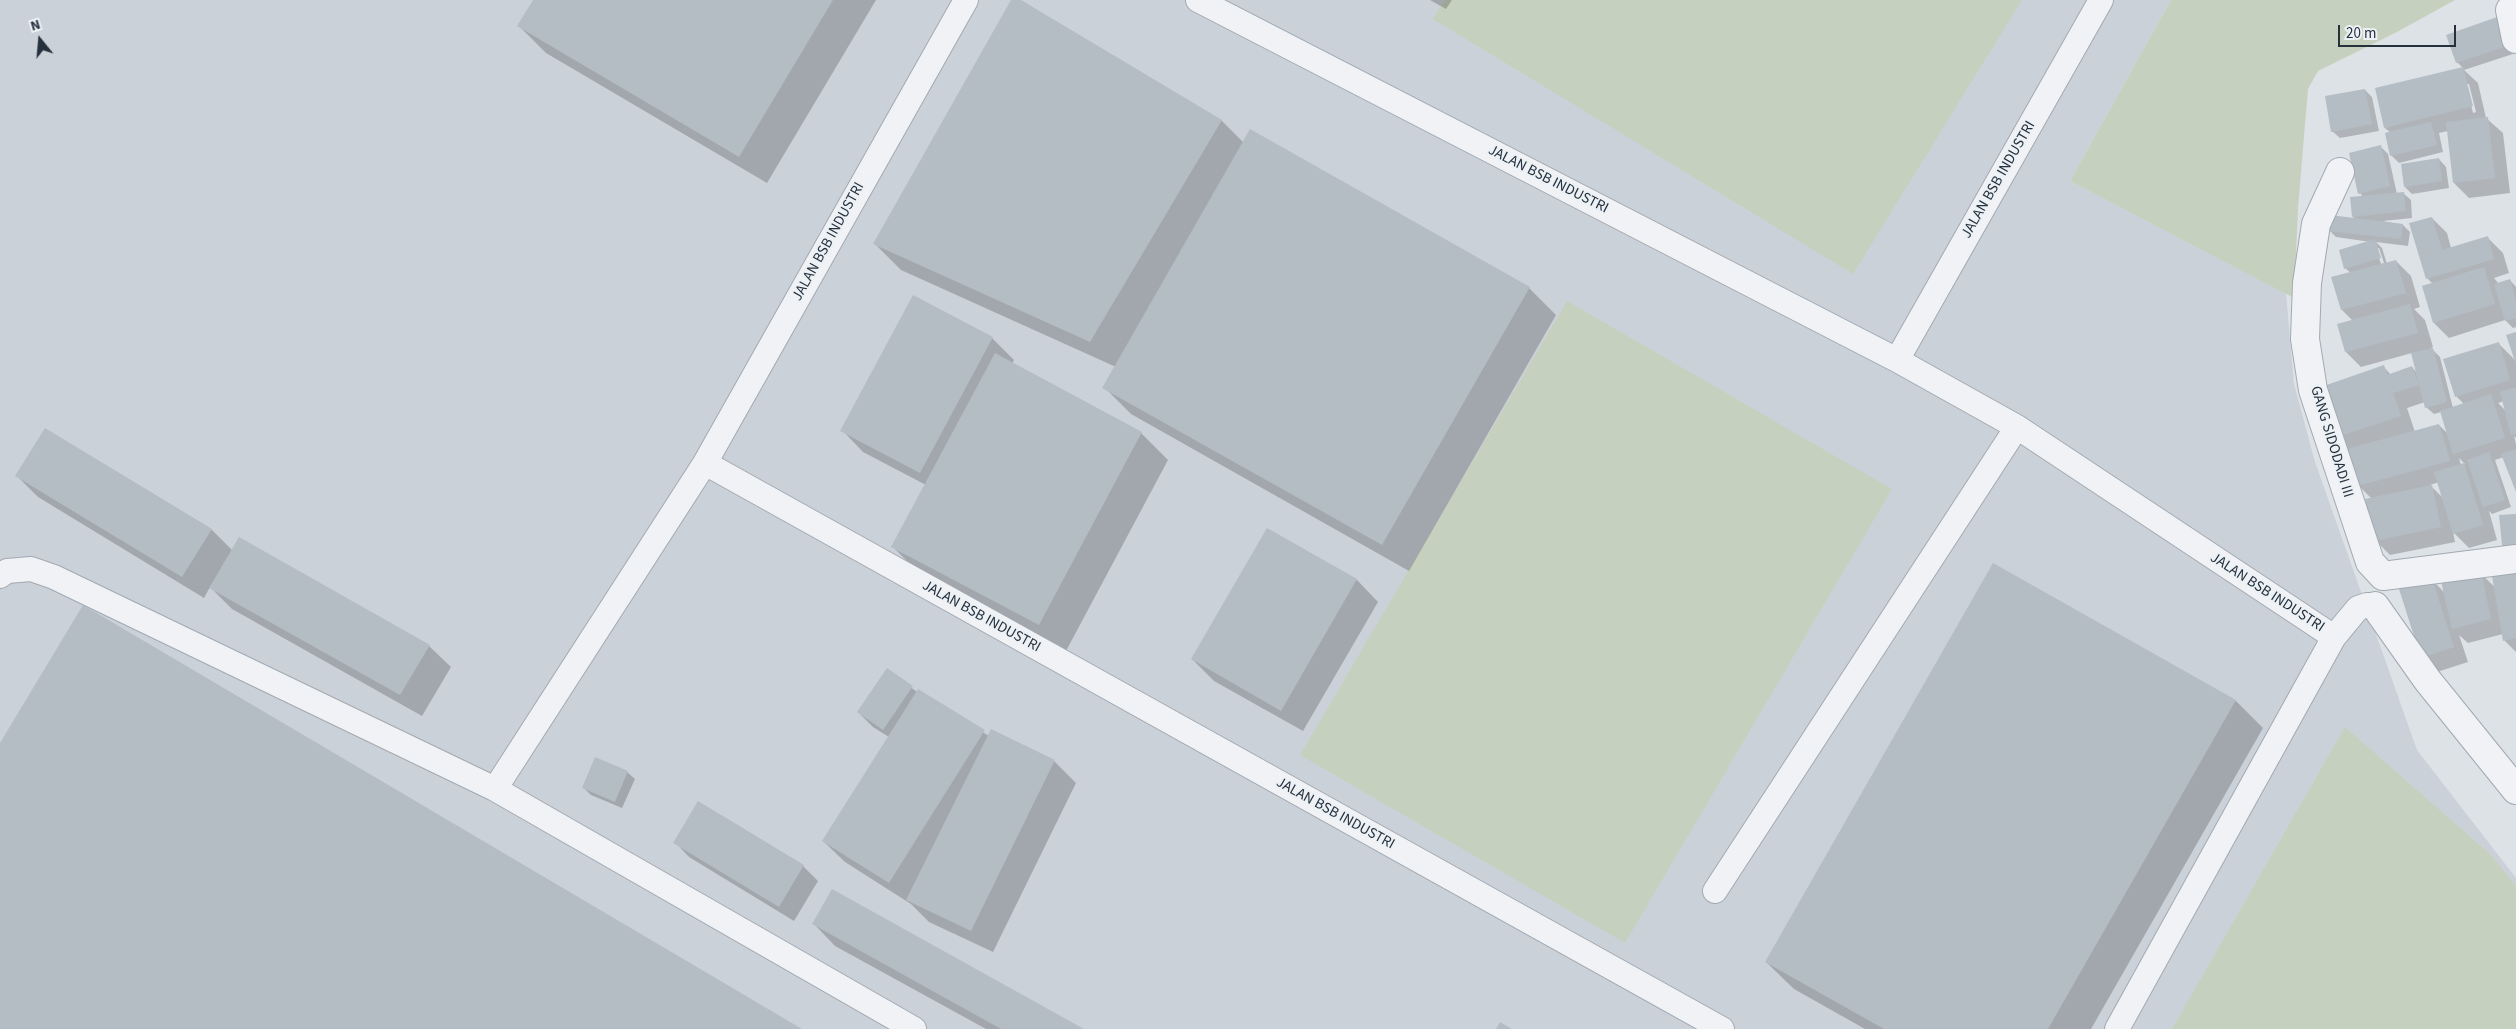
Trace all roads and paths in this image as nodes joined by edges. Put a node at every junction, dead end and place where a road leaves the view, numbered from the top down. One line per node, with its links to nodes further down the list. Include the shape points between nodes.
1 (966, 0): 9 (lane, JALAN BSB INDUSTRI)
2 (1198, 0): 7 (lane, JALAN BSB INDUSTRI)
3 (2101, 0): 7 (lane, JALAN BSB INDUSTRI)
4 (2510, 10): 5 (street)
5 (2516, 38)
6 (2340, 172): 10 (street, GANG SIDODADI III, via 2316,224 2307,283 2305,339 2313,390 2370,562 2383,576)
7 (1897, 360): 8 (lane, JALAN BSB INDUSTRI)
8 (2017, 427): 13 (lane, JALAN BSB INDUSTRI); 16 (lane)
9 (705, 463): 14 (lane); 18 (lane, JALAN BSB INDUSTRI)
10 (2516, 559)
11 (0, 576): 14 (lane, via 7,571 31,569 54,577)
12 (2375, 606): 13 (lane, via 2358,608); 15 (street, via 2428,681)
13 (2334, 637): 19 (lane, JALAN BSB INDUSTRI)
14 (495, 789): 17 (lane)
15 (2516, 790)
16 (1715, 891)
17 (914, 1029)
18 (1722, 1029)
19 (2117, 1029)

